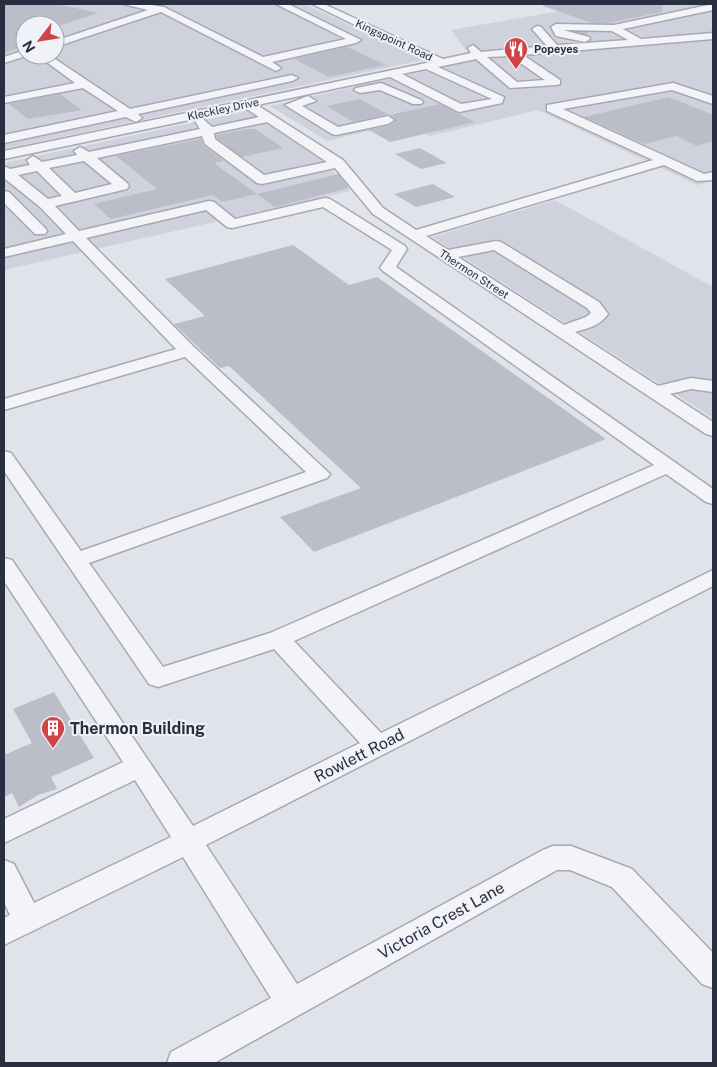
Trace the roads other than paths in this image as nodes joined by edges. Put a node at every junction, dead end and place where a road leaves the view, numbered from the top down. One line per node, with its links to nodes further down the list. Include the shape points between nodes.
1 (128, 4): 6 (street)
2 (179, 4): 6 (street)
3 (281, 4): 24 (street, via 356,40)
4 (317, 4): 18 (street, Kingspoint Road)
5 (713, 7): 7 (street)
6 (161, 9): 14 (street); 24 (street)
7 (662, 18): 8 (street); 13 (street)
8 (614, 28): 10 (lane); 11 (street)
9 (537, 29): 15 (street)
10 (584, 34): 11 (street); 16 (street, Kingspoint Road); 21 (street, Kingspoint Road)
11 (624, 34): 16 (street)
12 (713, 36): 13 (street, Kingspoint Road)
13 (696, 37): 16 (street, Kingspoint Road)
14 (65, 41)
15 (547, 41): 17 (street); 21 (street)
16 (639, 42)
17 (471, 46): 20 (street); 23 (lane)
18 (413, 48): 19 (street); 25 (street, Kingspoint Road)
19 (438, 48)
20 (454, 48)
21 (555, 49): 22 (street, Kingspoint Road)
22 (514, 52): 23 (street, Kingspoint Road); 23 (street, via 556,82 514,86)
23 (478, 56): 25 (street, Kingspoint Road)
24 (264, 60): 29 (street)
25 (441, 62): 27 (street)
26 (57, 65): 31 (street)
27 (425, 65): 28 (street); 28 (street, via 498,97 498,101 459,108)
28 (391, 73): 30 (street)
29 (292, 78): 35 (street); 40 (street)
30 (367, 78): 32 (street); 33 (street)
31 (85, 84): 36 (street); 40 (street)
32 (341, 84): 34 (street); 35 (street)
33 (381, 86): 34 (street); 38 (street)
34 (355, 92): 35 (street)
35 (312, 95): 39 (street, Kleckley Drive, via 296,93); 44 (street, via 291,105)
36 (4, 100)
37 (713, 100): 53 (street, via 673,86 551,108)
38 (417, 102)
39 (247, 104): 41 (street, Kleckley Drive); 42 (street, Thermon Street)
40 (129, 113): 45 (street); 48 (street)
41 (191, 115): 45 (street, Kleckley Drive); 46 (street)
42 (270, 118): 46 (street); 47 (street, Thermon Street)
43 (388, 120): 44 (street, via 336,131)
44 (322, 123): 47 (street)
45 (146, 125): 49 (street, Kleckley Drive)
46 (207, 130): 52 (street); 54 (street, via 209,141 262,180)
47 (288, 130): 54 (street, Thermon Street)
48 (4, 138)
49 (67, 142): 50 (street, Kleckley Drive); 52 (street)
50 (24, 151): 51 (street, Kleckley Drive); 55 (street)
51 (4, 155)
52 (87, 156): 55 (street); 59 (street, via 122,186)
53 (665, 161): 57 (street, via 702,178); 63 (street)
54 (338, 163): 63 (street, Thermon Street, via 378,211)
55 (40, 167): 56 (street); 59 (street)
56 (5, 172): 60 (street)
57 (713, 176)
58 (4, 195): 61 (street)
59 (72, 198): 60 (street)
60 (45, 204): 62 (street)
61 (40, 231): 62 (street); 64 (street)
62 (71, 231): 65 (street); 68 (street); 74 (street, via 209,205 232,224 325,202 400,249 388,268)
63 (414, 235): 66 (street, Thermon Street)
64 (4, 240)
65 (4, 253)
66 (445, 255): 67 (street, Thermon Street); 67 (street, via 496,245 593,305 600,314 592,321)
67 (562, 331): 70 (street, Thermon Street)
68 (188, 351): 71 (street); 76 (street, via 320,474)
69 (713, 387): 70 (street, via 698,382 681,383)
70 (657, 393): 72 (street, Thermon Street)
71 (4, 405)
72 (713, 430)
73 (4, 458): 76 (street)
74 (666, 467): 75 (street); 79 (street)
75 (713, 498)
76 (76, 560): 79 (street, via 158,678)
77 (4, 565): 81 (street)
78 (712, 580): 80 (street, Rowlett Road)
79 (278, 639): 80 (street)
80 (378, 746): 83 (street, Rowlett Road)
81 (140, 766): 82 (street); 83 (street)
82 (4, 832)
83 (189, 841): 85 (street, Rowlett Road); 87 (street)
84 (4, 872): 85 (street)
85 (16, 926)
86 (713, 974): 87 (street, Victoria Crest Lane, via 622,878 571,858 553,858)
87 (292, 1002): 88 (street, Victoria Crest Lane)
88 (183, 1063)

